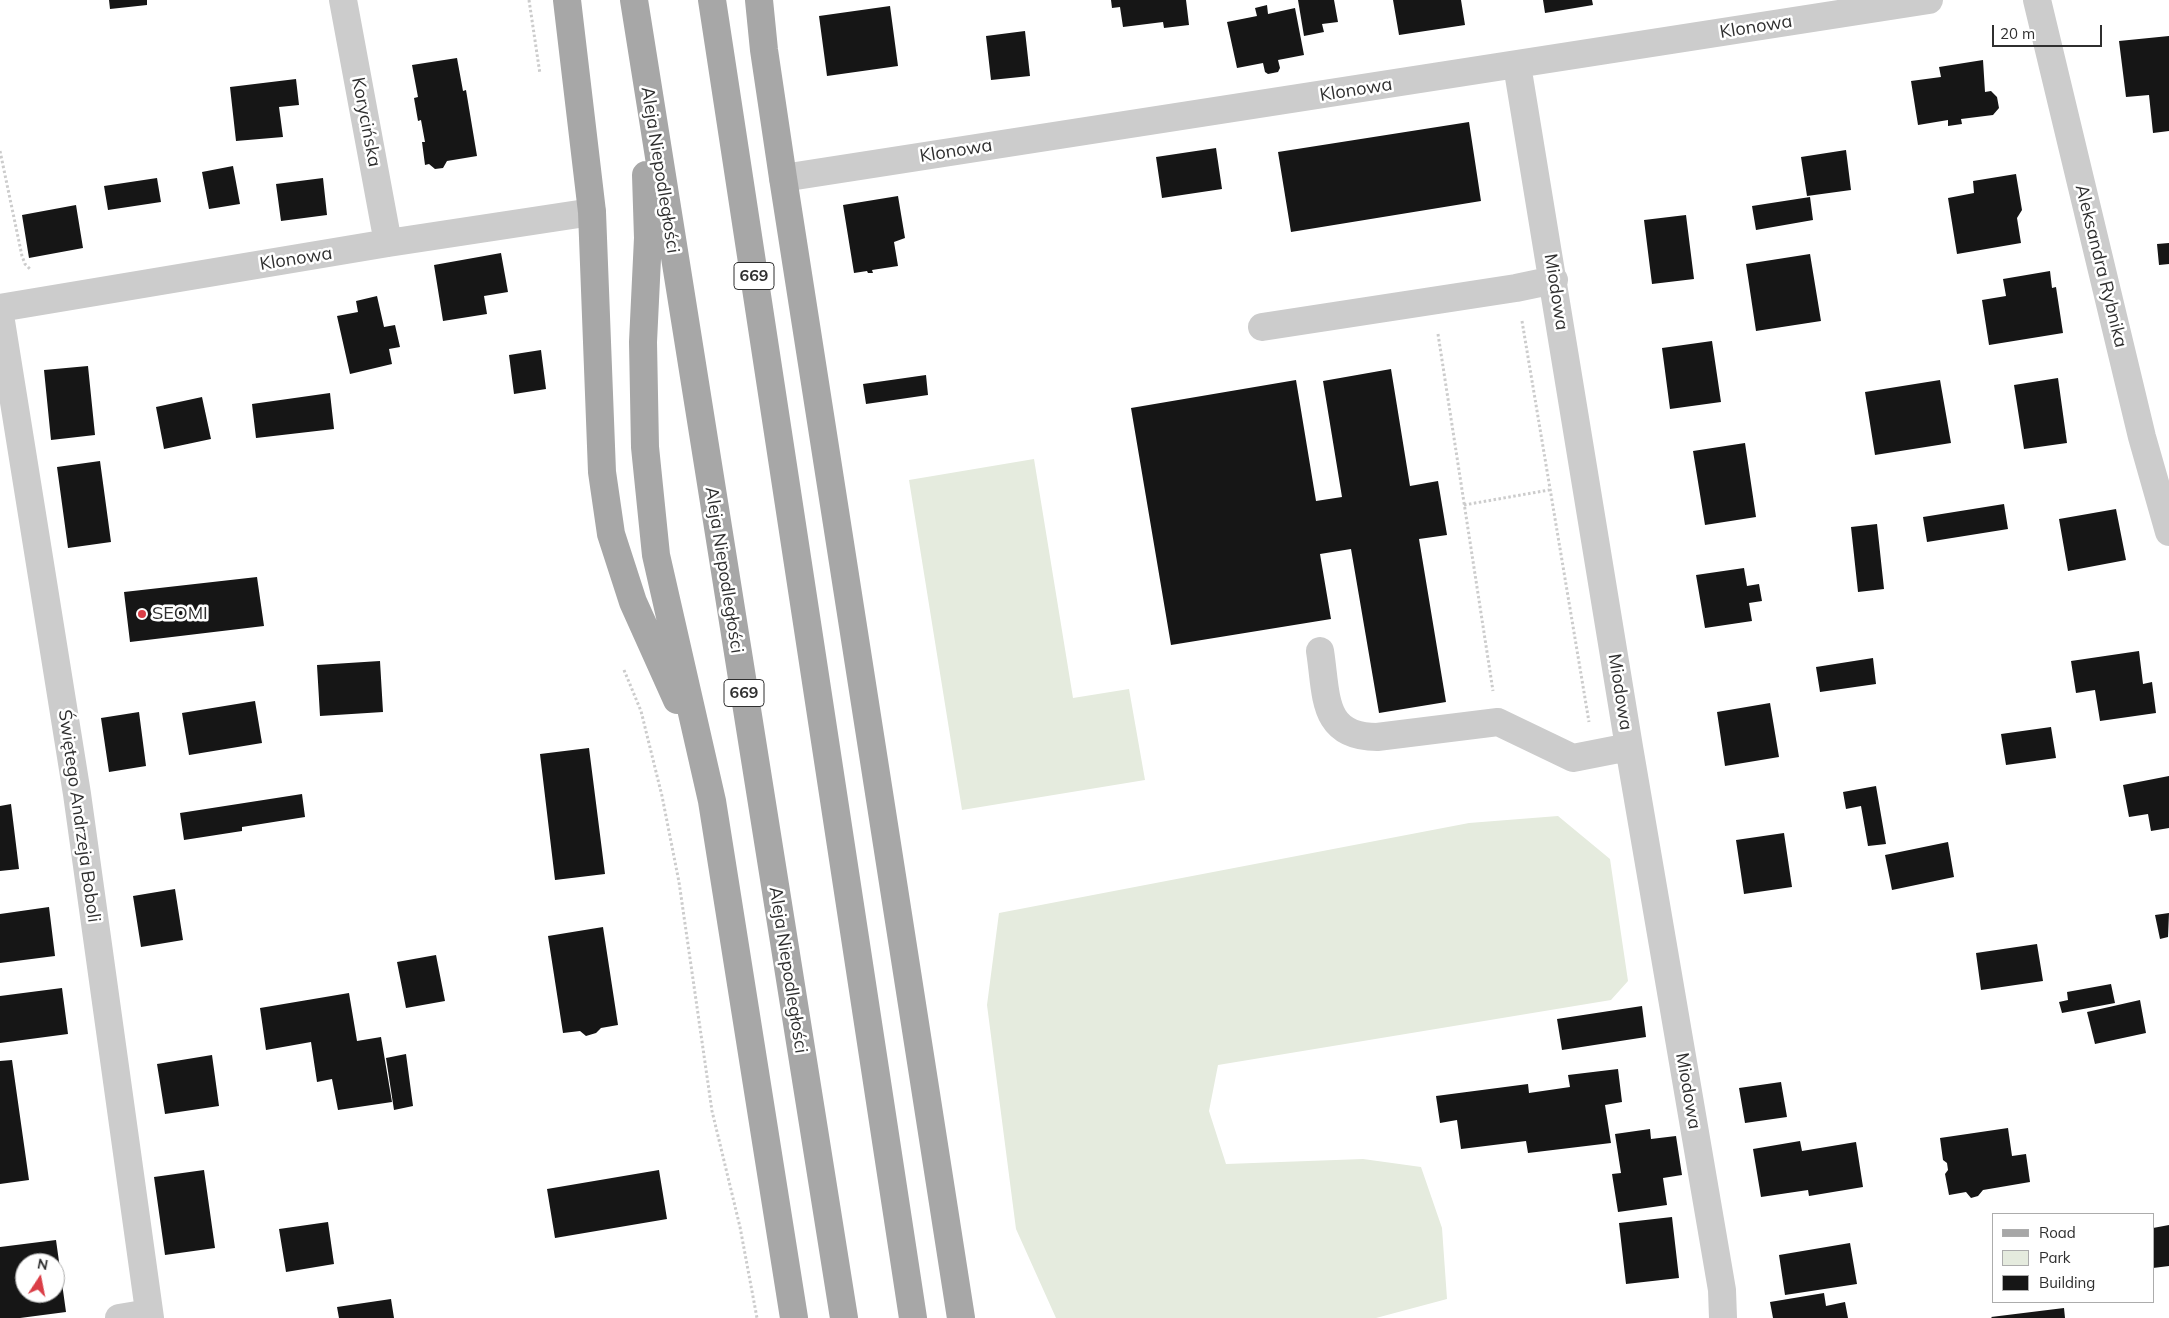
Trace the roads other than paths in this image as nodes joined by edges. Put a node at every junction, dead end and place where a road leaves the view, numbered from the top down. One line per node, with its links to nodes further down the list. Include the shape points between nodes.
1 (343, 0): 14 (street, Korycińska)
2 (567, 0): 13 (main road)
3 (634, 0): 10 (main road, Aleja Niepodległości / 669)
4 (712, 0): 11 (main road, 669)
5 (720, 0): 11 (main road)
6 (759, 0): 12 (main road)
7 (1929, 0): 9 (street, Klonowa)
8 (2037, 0): 19 (street, Aleksandra Rybnika, via 2142,437)
9 (1517, 65): 12 (street, Klonowa); 15 (street, Miodowa)
10 (644, 68): 22 (main road, via 648,238 643,342 646,447 656,556); 26 (main road, Aleja Niepodległości / 669)
11 (724, 72): 27 (main road, 669)
12 (783, 178): 28 (main road)
13 (592, 212): 14 (street, Klonowa); 22 (main road, via 602,472 611,534 633,602 679,704)
14 (388, 243): 16 (street, Klonowa)
15 (1554, 280): 18 (street); 21 (street, Miodowa)
16 (0, 308)
17 (0, 315): 23 (street, Świętego Andrzeja Boboli, via 77,794)
18 (1262, 327)
19 (2169, 532)
20 (1320, 651): 21 (street, via 1330,714 1344,730 1360,737 1498,722 1574,758)
21 (1629, 747): 29 (street, Miodowa, via 1722,1290)
22 (712, 801): 25 (main road)
23 (150, 1316): 24 (street)
24 (119, 1318)
25 (794, 1318)
26 (844, 1318)
27 (913, 1318)
28 (961, 1318)
29 (1723, 1318)

